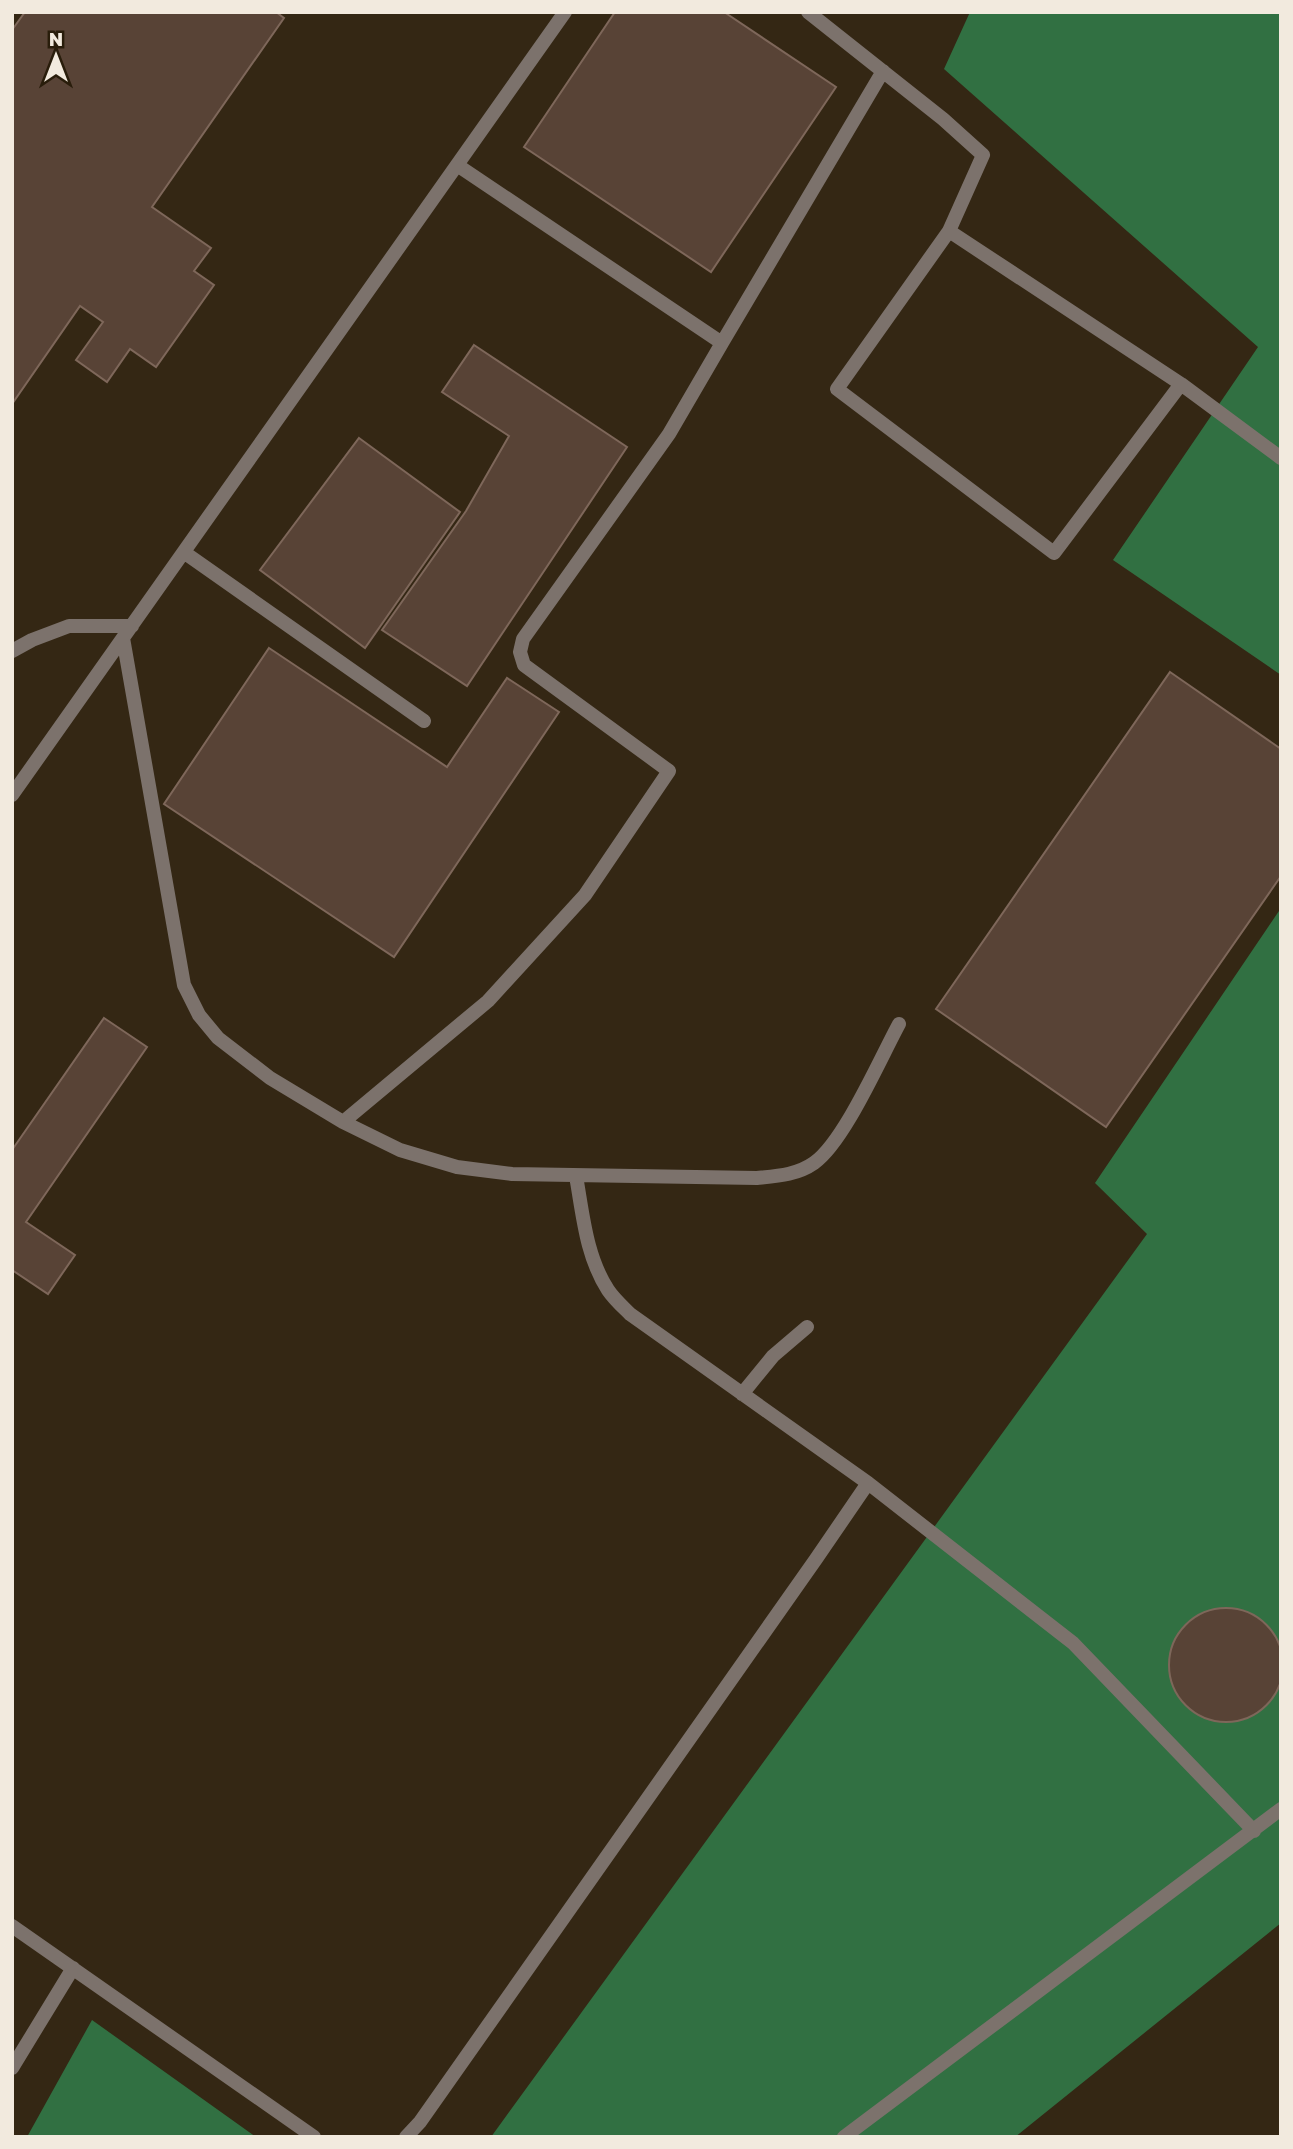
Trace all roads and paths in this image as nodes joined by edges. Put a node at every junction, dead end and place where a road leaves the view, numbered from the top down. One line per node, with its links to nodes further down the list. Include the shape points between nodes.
1 (565, 12): 4 (lane)
2 (808, 12): 3 (lane)
3 (883, 71): 5 (lane, via 983,155); 6 (lane)
4 (457, 166): 6 (lane); 9 (lane)
5 (950, 231): 7 (lane); 7 (lane, via 837,388 1054,553)
6 (723, 343): 15 (lane, via 669,434 523,639 520,652 524,665 669,771 585,895 488,1001)
7 (1181, 384): 8 (lane)
8 (1281, 458)
9 (185, 553): 10 (lane); 12 (lane)
10 (128, 632): 11 (lane, via 69,626); 13 (lane); 15 (lane, via 184,985 199,1015 218,1038 270,1078)
11 (12, 651)
12 (424, 721)
13 (12, 795)
14 (899, 1024): 16 (lane, via 835,1143 814,1163 789,1175)
15 (343, 1122): 16 (lane, via 400,1150 457,1167)
16 (576, 1176): 18 (lane, via 594,1263 609,1292 630,1314)
17 (807, 1327): 18 (lane, via 773,1356)
18 (742, 1394): 19 (lane)
19 (867, 1483): 21 (lane, via 1073,1643); 26 (lane)
20 (1281, 1809): 21 (lane)
21 (1254, 1830): 27 (lane)
22 (12, 1926): 23 (lane)
23 (73, 1968): 24 (lane); 25 (lane)
24 (12, 2068)
25 (314, 2137)
26 (406, 2137)
27 (844, 2137)

